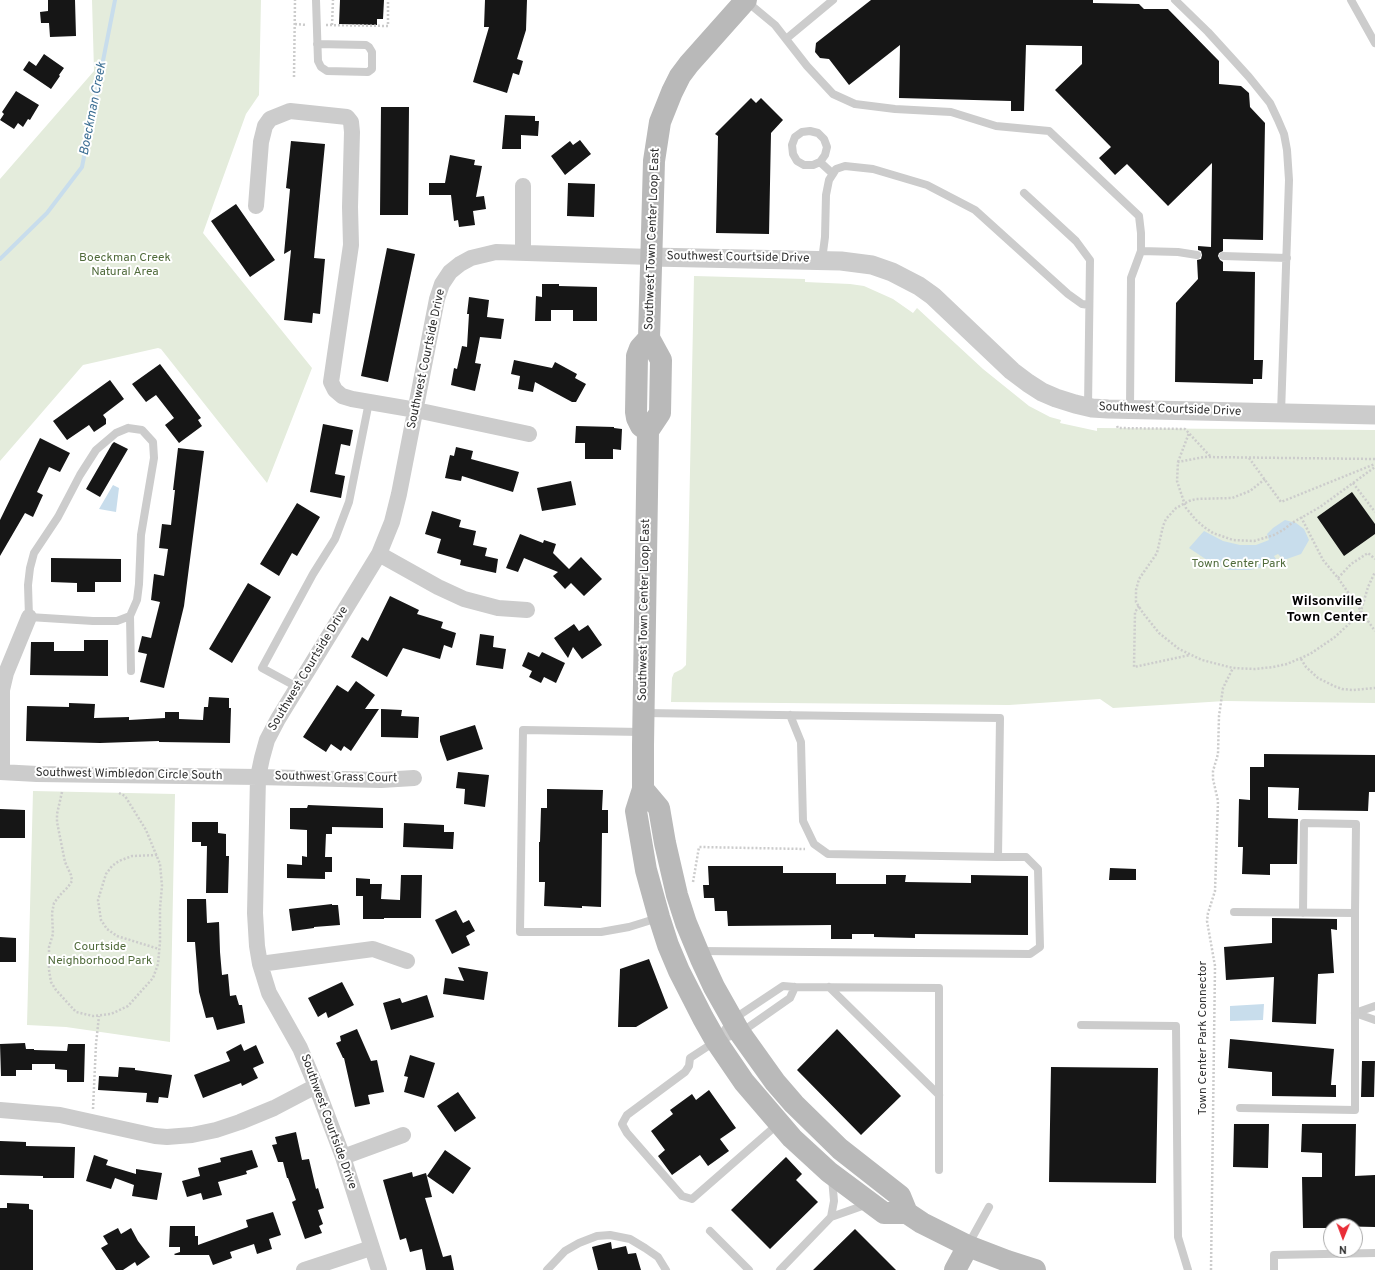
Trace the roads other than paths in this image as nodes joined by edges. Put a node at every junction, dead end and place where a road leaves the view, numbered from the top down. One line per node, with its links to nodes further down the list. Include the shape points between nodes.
1 (316, 0): 8 (lane)
2 (745, 0): 6 (lane, via 775,25); 18 (main road, Southwest Town Center Loop East, via 680,76 664,110 654,161)
3 (833, 0): 6 (lane)
4 (1175, 0): 19 (lane, via 1246,74 1270,103 1278,120 1287,150 1289,180)
5 (1351, 0): 7 (lane)
6 (786, 39): 14 (lane, via 833,94 855,104 951,112 996,126 1049,131 1139,216)
7 (1375, 43)
8 (318, 44): 8 (lane, via 318,61 322,69 368,72 372,69 372,52 366,45)
9 (820, 162): 9 (lane, via 827,147 824,139 818,133 802,132 792,145 797,161 804,165); 10 (lane)
10 (833, 174): 20 (lane, via 826,195); 21 (lane, via 836,169 845,166 873,169 934,188 975,210 1068,294 1082,304)
11 (523, 186): 15 (street)
12 (1024, 193): 21 (lane, via 1076,242 1090,260)
13 (256, 206): 22 (street, via 260,142 270,119 290,111 350,119 351,246 331,382 342,396)
14 (1141, 251): 16 (lane); 25 (lane, via 1131,278)
15 (523, 253): 18 (street, Southwest Courtside Drive); 24 (street, Southwest Courtside Drive, via 496,252 471,258 450,272 442,284 437,299)
16 (1197, 255)
17 (1223, 256): 19 (lane)
18 (651, 257): 20 (street, Southwest Courtside Drive); 36 (main road, Southwest Town Center Loop East, via 649,338 638,353 636,374 637,418 641,426 648,431)
19 (1287, 258): 26 (lane)
20 (822, 260): 23 (street, Southwest Courtside Drive, via 872,265 908,279 934,296 1012,371 1028,383 1056,398)
21 (1089, 305): 23 (lane)
22 (369, 402): 24 (street); 34 (lane, via 349,502 335,540 312,574 262,668)
23 (1088, 407): 25 (street, Southwest Courtside Drive)
24 (416, 410): 28 (street); 29 (street, Southwest Courtside Drive, via 392,522)
25 (1130, 410): 26 (street, Southwest Courtside Drive)
26 (1281, 414): 27 (street, Southwest Courtside Drive)
27 (1375, 415)
28 (529, 434)
29 (379, 554): 30 (street, via 464,599 498,608); 34 (street, Southwest Courtside Drive)
30 (527, 610)
31 (130, 616): 32 (lane, via 117,621); 32 (lane, via 137,600 141,535 154,458 153,442 142,430 128,428 116,433 96,450 58,517 34,552 28,585); 33 (lane)
32 (29, 617): 37 (street, via 6,673 2,690)
33 (131, 671)
34 (298, 687): 38 (street, Southwest Courtside Drive, via 267,740)
35 (790, 715): 36 (lane); 41 (lane, via 801,742 803,821 814,844 820,849 828,854); 41 (lane, via 1000,718)
36 (643, 722): 40 (main road, Southwest Town Center Loop East); 45 (lane, via 523,730 520,932 601,932)
37 (1, 772): 38 (street, Southwest Wimbledon Circle South)
38 (258, 777): 39 (street, Southwest Grass Court, via 381,780); 48 (street, Southwest Courtside Drive, via 255,912)
39 (414, 778)
40 (643, 789): 45 (main road, Southwest Town Center Loop East, via 636,811 646,870); 46 (main road, via 659,808 678,895)
41 (998, 857): 46 (lane, via 1026,857 1038,870 1040,947 1030,954)
42 (1234, 912): 43 (lane)
43 (1303, 913): 44 (lane); 44 (lane, via 1304,823 1356,824)
44 (1355, 913): 52 (lane)
45 (659, 918): 56 (main road, Southwest Town Center Loop East, via 679,972)
46 (698, 951): 55 (main road)
47 (407, 961): 48 (street, via 373,949)
48 (260, 964): 57 (street, Southwest Courtside Drive, via 269,993 300,1048)
49 (795, 987): 50 (lane); 55 (lane, via 790,998); 55 (lane, via 783,986)
50 (829, 988): 58 (lane); 58 (lane, via 939,988)
51 (1375, 1006): 52 (lane)
52 (1355, 1013): 53 (lane); 59 (lane, via 1355,1110)
53 (1375, 1020)
54 (1082, 1025): 82 (lane, via 1176,1026 1178,1237)
55 (736, 1027): 56 (lane); 56 (lane); 68 (main road, via 794,1104 840,1149 900,1196)
56 (716, 1042): 61 (main road, Southwest Town Center Loop East, via 744,1082); 61 (lane, via 690,1058 685,1072 627,1115 622,1124 626,1133 682,1196 692,1200)
57 (316, 1086): 60 (street, via 274,1108 216,1130 167,1137 60,1115); 63 (street, Southwest Courtside Drive)
58 (939, 1095): 64 (lane)
59 (1240, 1108)
60 (0, 1110)
61 (778, 1123): 65 (main road, Southwest Town Center Loop East)
62 (403, 1135): 63 (street)
63 (343, 1157): 72 (street, Southwest Courtside Drive)
64 (939, 1170)
65 (832, 1175): 66 (main road, Southwest Town Center Loop East); 69 (lane, via 834,1201)
66 (870, 1203): 68 (main road, Southwest Town Center Loop East, via 884,1213); 69 (lane)
67 (989, 1206): 71 (lane)
68 (907, 1213): 71 (main road)
69 (831, 1217): 79 (lane)
70 (710, 1231): 78 (lane)
71 (968, 1246): 80 (main road); 81 (main road)
72 (371, 1248): 74 (street); 75 (street, Southwest Courtside Drive)
73 (1375, 1253): 83 (lane, via 1274,1255)
74 (304, 1270)
75 (379, 1270)
76 (547, 1270): 77 (lane, via 565,1251 579,1243 597,1236 610,1235 630,1239 645,1248 658,1258)
77 (666, 1270)
78 (749, 1270)
79 (780, 1270)
80 (955, 1270)
81 (1035, 1270)
82 (1188, 1270)
83 (1274, 1270)

